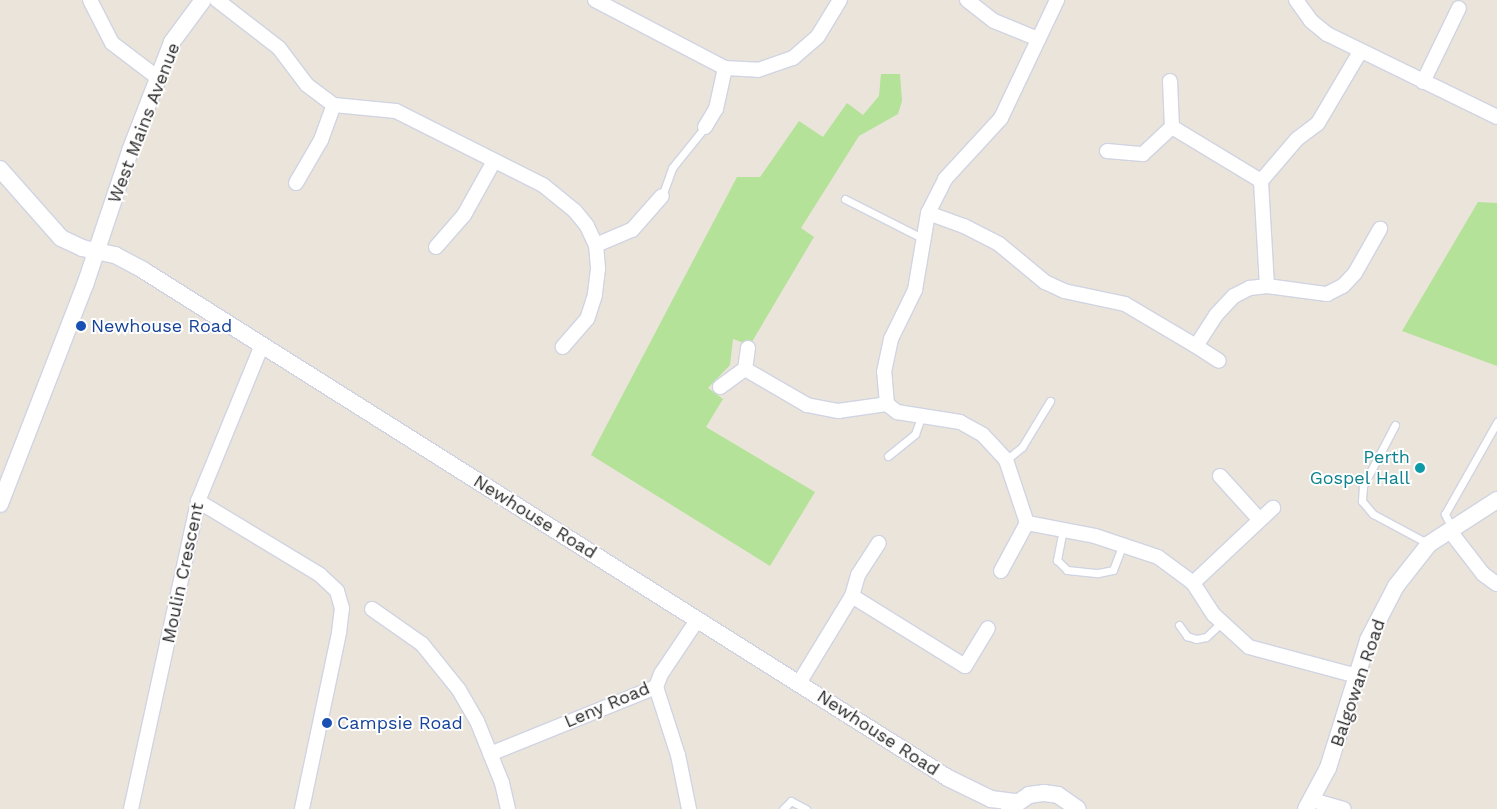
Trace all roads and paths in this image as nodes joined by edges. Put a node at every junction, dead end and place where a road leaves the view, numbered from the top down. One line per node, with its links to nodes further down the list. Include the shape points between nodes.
1 (90, 0): 13 (street, via 112,43)
2 (202, 0): 13 (street, West Mains Avenue, via 172,42)
3 (217, 0): 16 (street, via 279,48 307,85)
4 (595, 0): 12 (street)
5 (840, 0): 12 (street, via 818,36 793,58 758,70)
6 (967, 0): 10 (street, via 994,21)
7 (1057, 0): 10 (street)
8 (1296, 0): 11 (street, via 1327,34)
9 (1459, 8): 15 (street)
10 (1038, 39): 27 (street, via 1001,118 945,179)
11 (1360, 52): 15 (street); 23 (street, via 1318,123 1297,140)
12 (725, 68): 18 (street, via 716,109)
13 (158, 78): 32 (street, West Mains Avenue)
14 (1170, 81): 19 (street)
15 (1423, 82): 17 (street)
16 (334, 105): 21 (street, via 396,111); 24 (street, via 322,140)
17 (1497, 117)
18 (705, 127): 25 (lane, via 672,168)
19 (1172, 127): 20 (street, via 1143,154); 23 (street)
20 (1107, 151)
21 (494, 161): 30 (street, via 561,197 588,226); 31 (street, via 464,214)
22 (0, 169): 32 (street, Newhouse Road, via 61,238)
23 (1261, 181): 33 (street)
24 (296, 183)
25 (662, 196): 30 (street, via 632,230)
26 (845, 198): 29 (lane)
27 (928, 213): 29 (street); 35 (street, via 1000,244 1045,282 1064,291 1125,304)
28 (1380, 229): 33 (street, via 1343,286 1326,294)
29 (922, 238): 42 (street, via 915,290 891,339 884,372)
30 (596, 245): 36 (street, via 595,295 587,319)
31 (436, 247)
32 (96, 252): 34 (street, Newhouse Road, via 115,255 143,270); 51 (street, West Mains Avenue)
33 (1267, 286): 35 (street, via 1250,288 1234,296 1216,315)
34 (262, 345): 50 (street, Moulin Crescent); 65 (street, Newhouse Road, via 678,607)
35 (1196, 346): 38 (street)
36 (563, 347)
37 (748, 348): 39 (street)
38 (1219, 361)
39 (745, 368): 40 (street); 42 (street, via 807,404 838,411)
40 (720, 387)
41 (1050, 401): 47 (lane, via 1022,447)
42 (886, 404): 43 (street, via 897,412)
43 (922, 416): 46 (lane, via 914,434); 47 (street, via 960,422 983,435)
44 (1497, 422): 55 (lane, via 1445,514)
45 (1395, 425): 59 (lane, via 1364,486 1362,501 1373,514)
46 (888, 456)
47 (1006, 460): 54 (street)
48 (1220, 476): 53 (street)
49 (1497, 500): 55 (street, Balgowan Road)
50 (198, 501): 76 (street, Moulin Crescent); 77 (street, via 320,575 338,591 342,608 339,633)
51 (0, 504)
52 (1274, 508): 53 (street)
53 (1259, 519): 61 (street)
54 (1027, 522): 56 (street); 60 (street)
55 (1452, 528): 59 (street, Balgowan Road); 62 (street, via 1453,535 1483,574)
56 (1064, 529): 58 (street); 58 (lane, via 1057,560 1067,570 1098,573 1113,570)
57 (879, 543): 63 (street, via 858,575)
58 (1123, 544): 61 (street, via 1158,557)
59 (1429, 544): 69 (street, Balgowan Road, via 1387,600 1368,640)
60 (1001, 571)
61 (1193, 583): 66 (street)
62 (1497, 584)
63 (852, 596): 68 (street, via 966,666); 70 (street)
64 (372, 609): 72 (street, via 422,644 442,666 477,721)
65 (696, 622): 70 (street, Newhouse Road); 71 (street, Leny Road, via 661,674)
66 (1221, 623): 67 (lane, via 1206,638 1196,640 1187,636); 69 (street, via 1249,647 1264,653)
67 (1179, 625)
68 (988, 628)
69 (1357, 676): 74 (street, Balgowan Road, via 1328,768)
70 (799, 683): 73 (street, Newhouse Road)
71 (656, 687): 72 (street, Leny Road); 79 (street, via 678,756)
72 (490, 754): 78 (street)
73 (970, 791): 75 (street, Newhouse Road); 82 (street, Newhouse Road)
74 (1309, 804): 84 (street, Balgowan Road)
75 (1013, 806): 83 (street, via 1044,793 1058,795)
76 (131, 809)
77 (302, 809)
78 (508, 809)
79 (689, 809)
80 (783, 809): 81 (lane, via 791,801)
81 (806, 809)
82 (988, 809)
83 (1078, 809)
84 (1344, 809)

